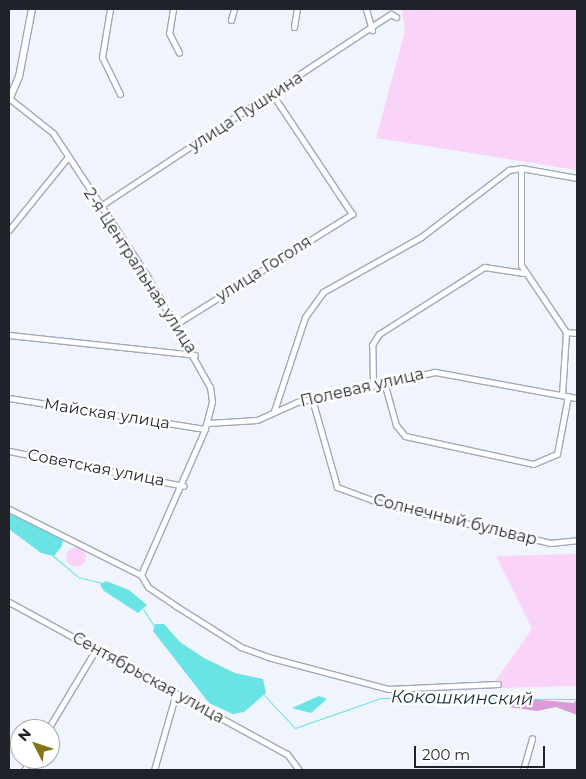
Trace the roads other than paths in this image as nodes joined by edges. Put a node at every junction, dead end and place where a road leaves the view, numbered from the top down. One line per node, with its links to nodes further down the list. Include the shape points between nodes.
1 (32, 9): 14 (street)
2 (110, 9): 12 (street, via 102,57)
3 (173, 9): 11 (street, via 169,33)
4 (234, 9): 8 (street)
5 (297, 9): 9 (street)
6 (366, 9): 10 (street)
7 (394, 16): 10 (street, улица Пушкина)
8 (232, 20)
9 (294, 27)
10 (372, 30): 13 (street, улица Пушкина)
11 (179, 53)
12 (120, 94)
13 (273, 95): 18 (street, улица Пушкина); 21 (street, улица Гоголя, via 352,214)
14 (10, 98): 15 (street, 2-я Центральная улица, via 53,133)
15 (67, 158): 18 (street, 2-я Центральная улица); 19 (street)
16 (521, 168): 17 (street); 20 (street); 32 (street, via 509,170 421,237 322,292 304,317)
17 (577, 178)
18 (98, 207): 21 (street, 2-я Центральная улица)
19 (9, 230)
20 (524, 273): 22 (street); 27 (street, via 484,267 379,334 371,351)
21 (176, 324): 25 (street, 2-я Центральная улица)
22 (566, 332): 23 (street); 28 (street)
23 (577, 333)
24 (9, 335): 25 (street)
25 (195, 355): 33 (street, 2-я Центральная улица, via 212,395)
26 (384, 382): 27 (street, Полевая улица); 28 (street, Полевая улица, via 435,372); 28 (street, via 396,425 405,436 533,464 547,461 559,450)
27 (373, 384): 31 (street, Полевая улица)
28 (565, 396): 30 (street, Полевая улица)
29 (9, 398): 34 (street, Майская улица)
30 (577, 398)
31 (312, 399): 32 (street, Полевая улица); 38 (street, Солнечный бульвар, via 337,487 383,504 550,543)
32 (274, 411): 33 (street, Полевая улица, via 257,420)
33 (208, 422): 34 (street, 2-я Центральная улица)
34 (205, 429): 36 (street, 2-я Центральная улица)
35 (9, 451): 36 (street, Советская улица)
36 (184, 486): 39 (street, 2-я Центральная улица)
37 (9, 509): 39 (street)
38 (577, 540)
39 (141, 575): 42 (street, via 148,587 176,606 241,647 268,657 388,689)
40 (9, 602): 41 (street, Сентябрьская улица)
41 (96, 649): 43 (street, Сентябрьская улица); 44 (street)
42 (498, 684)
43 (176, 693): 46 (street); 47 (street, Сентябрьская улица, via 287,754)
44 (54, 719)
45 (532, 738): 48 (street)
46 (154, 770)
47 (299, 770)
48 (523, 770)

